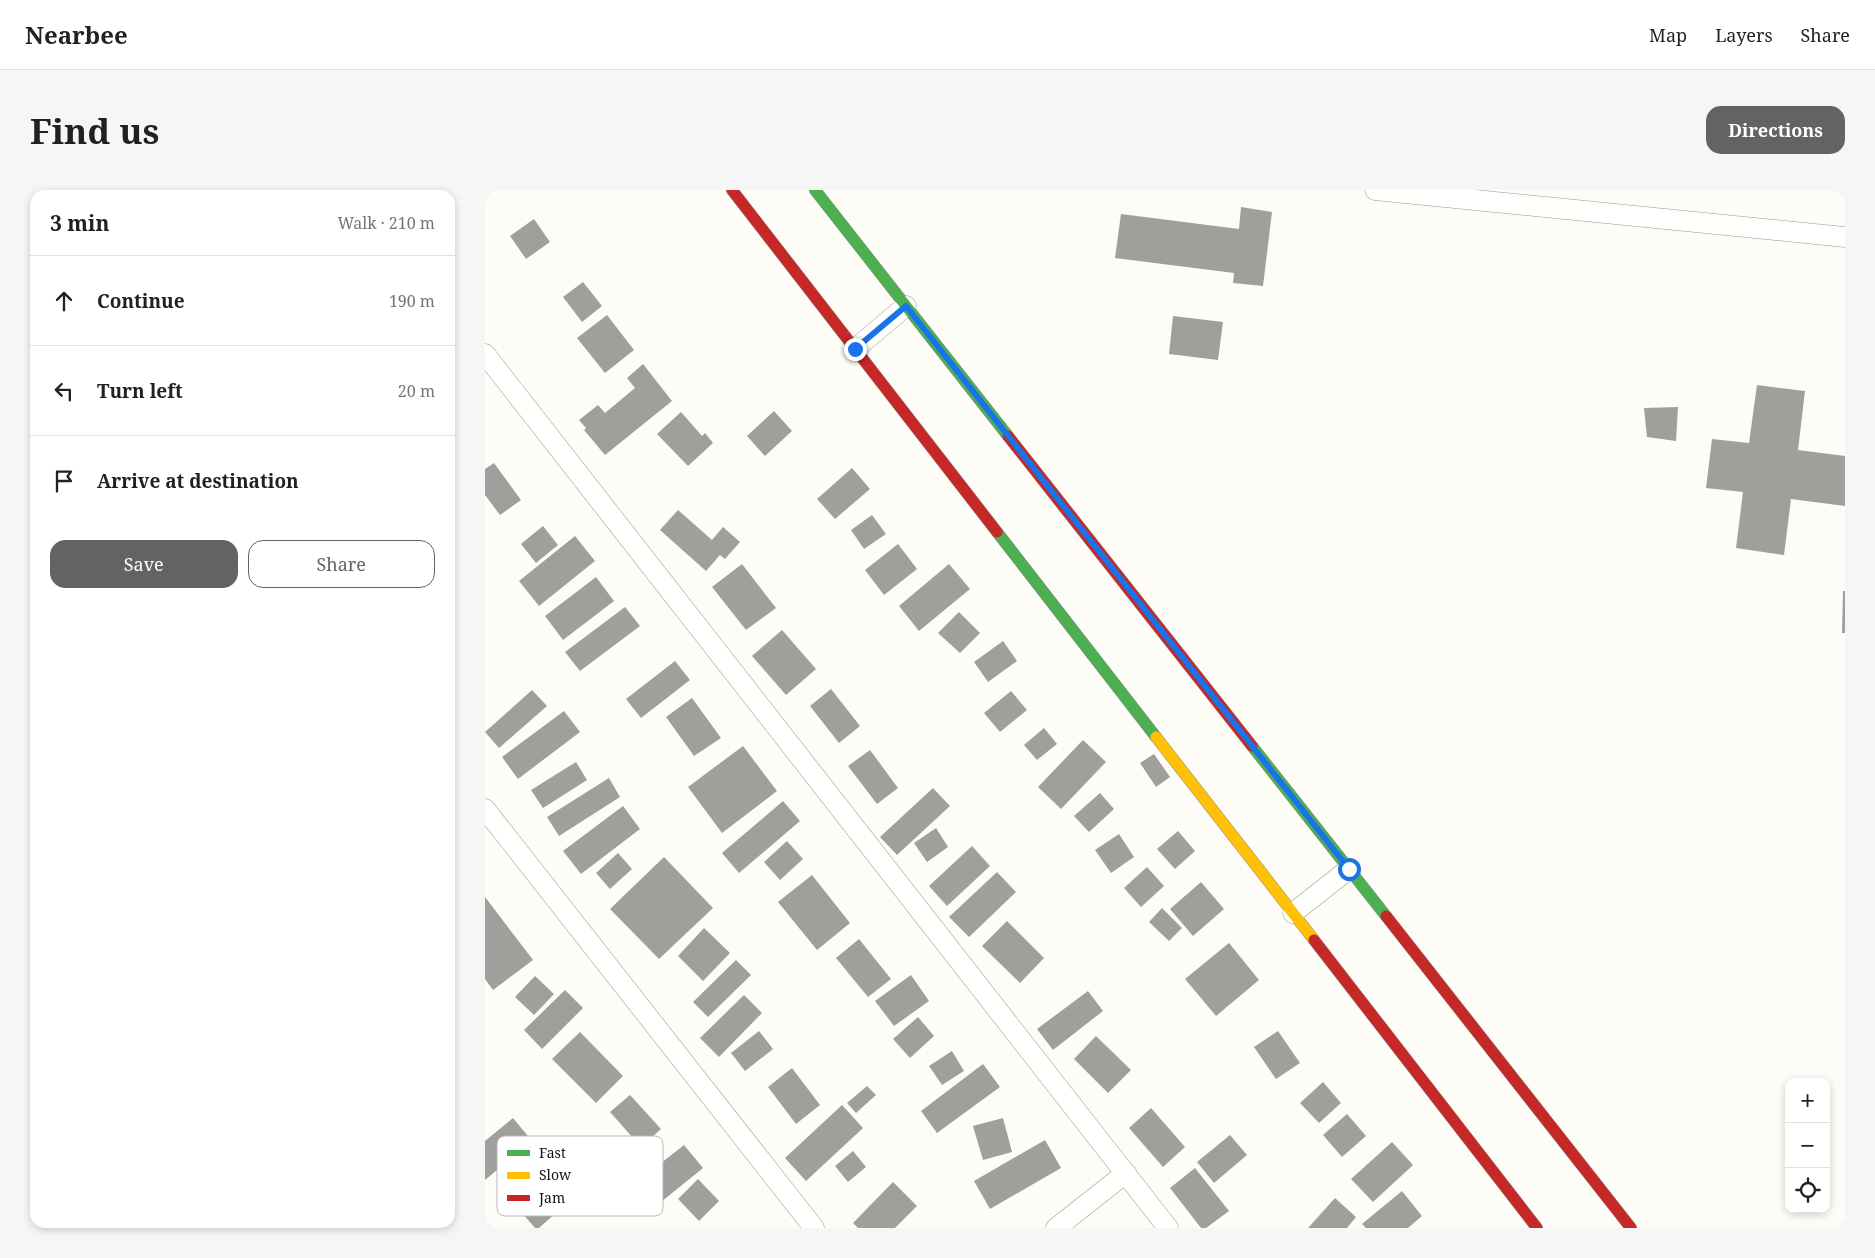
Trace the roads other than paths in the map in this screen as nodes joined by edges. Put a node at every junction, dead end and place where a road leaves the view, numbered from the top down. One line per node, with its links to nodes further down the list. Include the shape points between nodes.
1 (732, 190): 6 (main road)
2 (815, 190): 5 (main road)
3 (1375, 190): 4 (street)
4 (1845, 237)
5 (906, 306): 6 (street); 9 (main road)
6 (855, 349): 10 (main road)
7 (485, 354): 11 (street)
8 (485, 809): 12 (street)
9 (1349, 869): 10 (street); 16 (main road)
10 (1293, 913): 15 (main road)
11 (1125, 1173): 13 (street); 14 (street)
12 (814, 1228)
13 (1056, 1228)
14 (1168, 1228)
15 (1537, 1228)
16 (1631, 1228)

